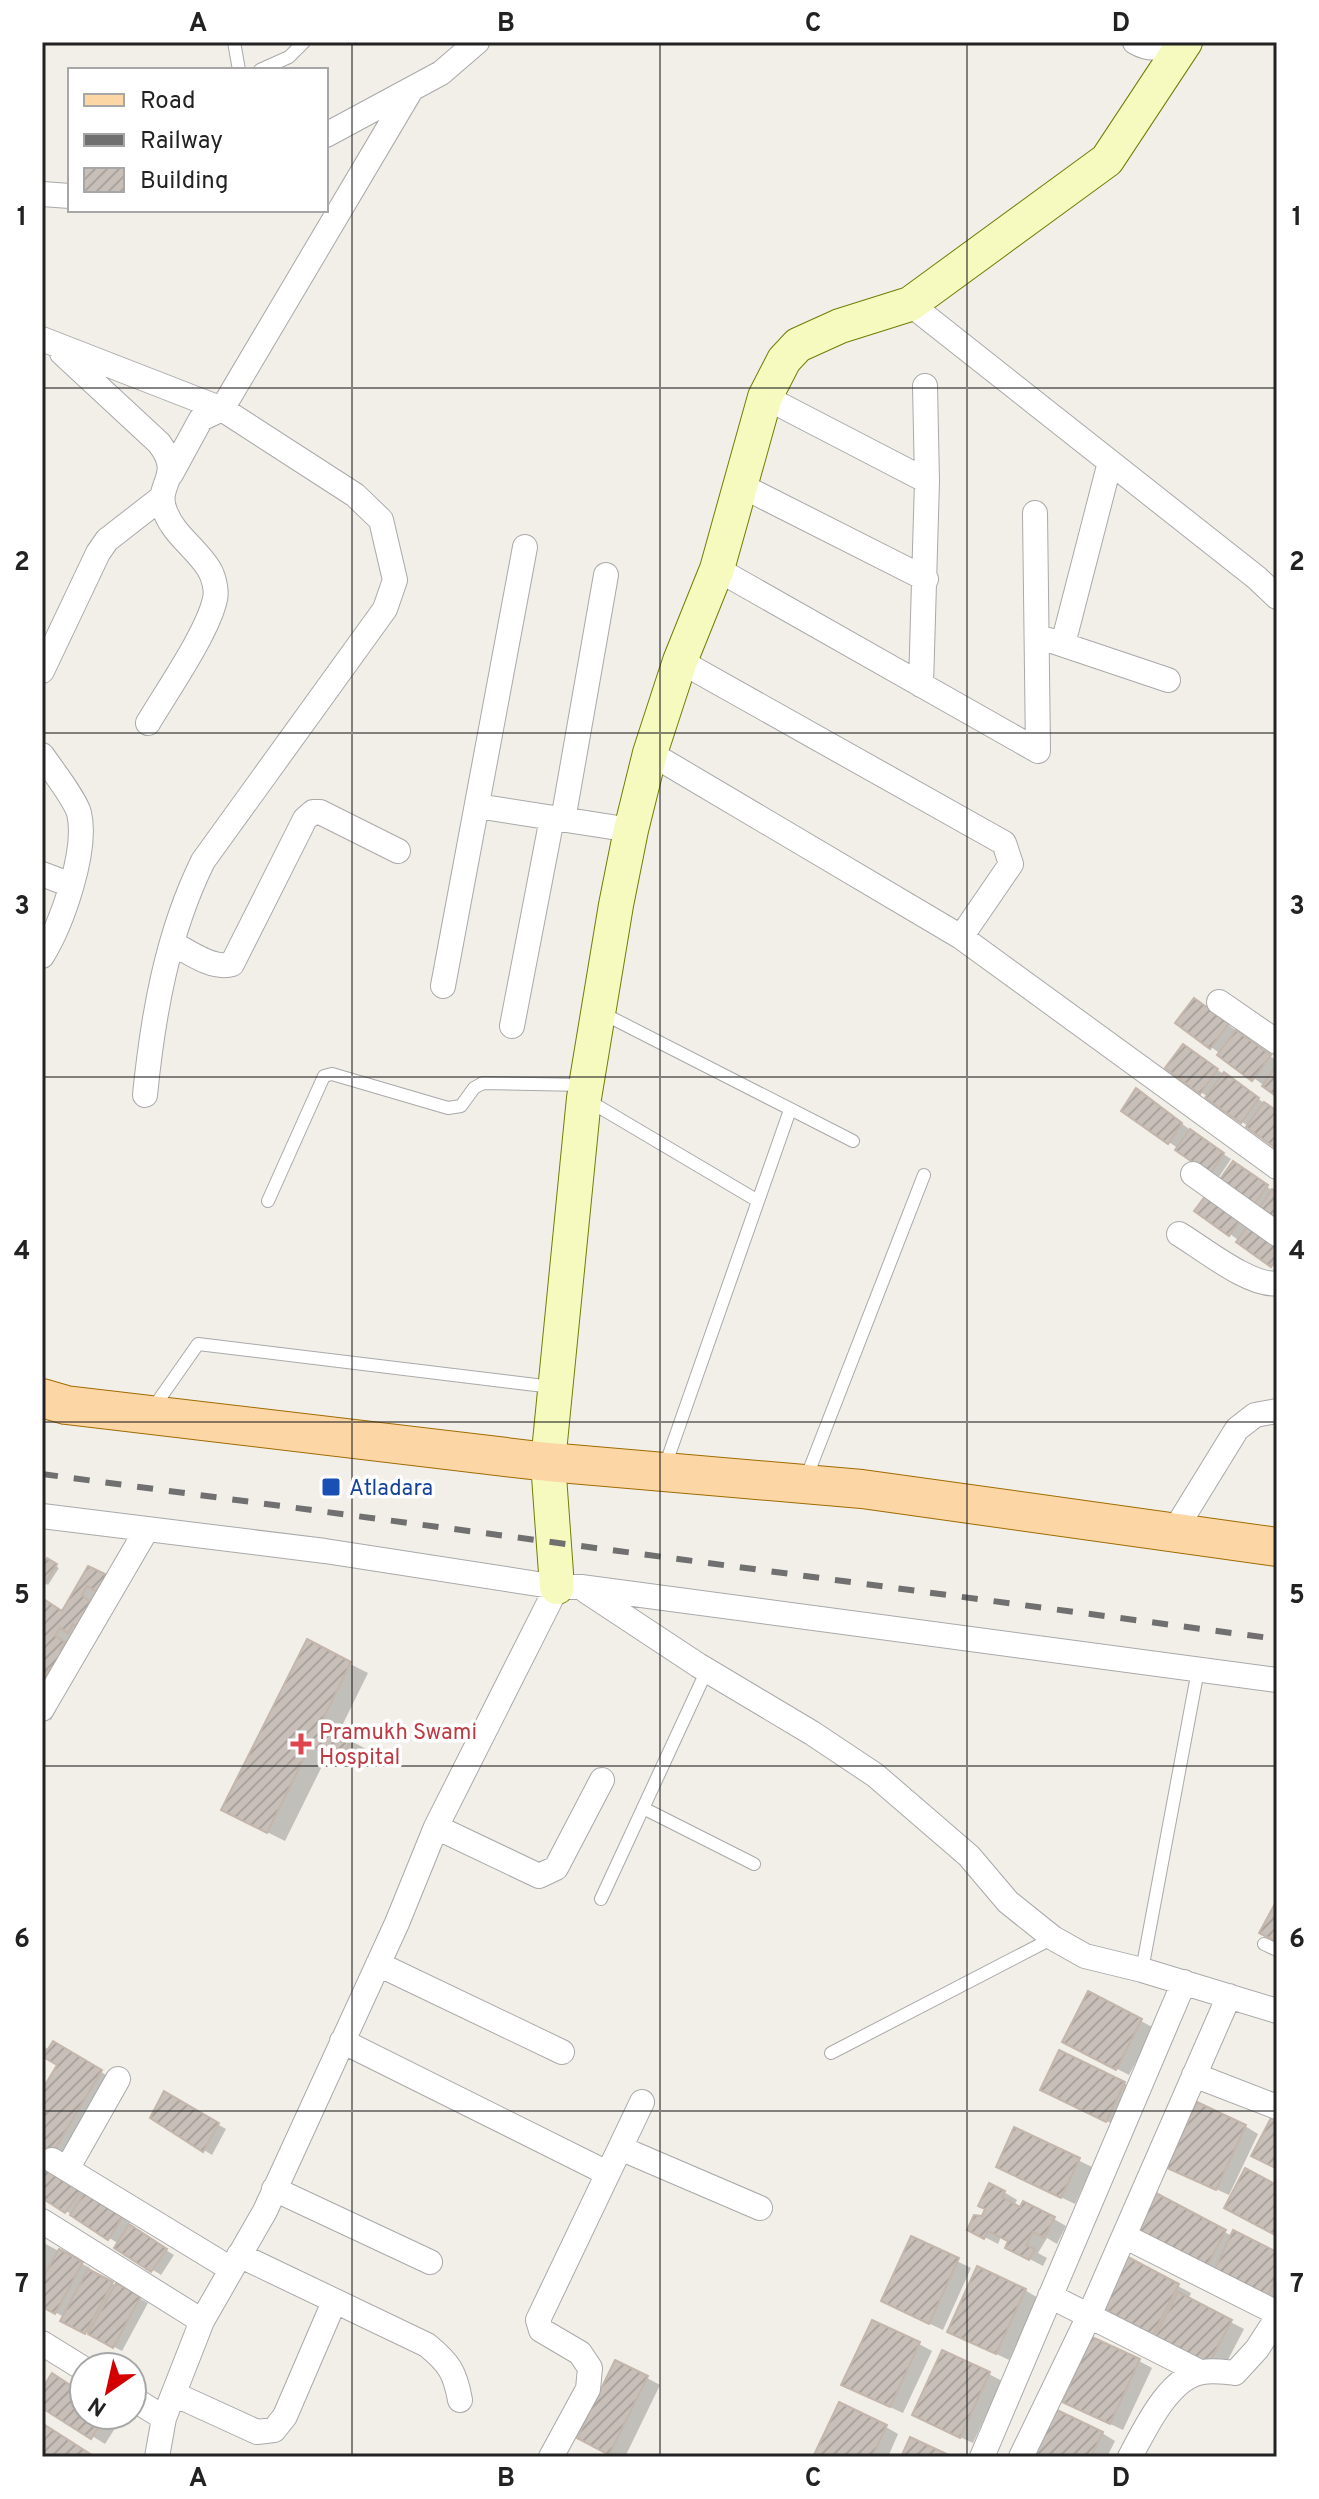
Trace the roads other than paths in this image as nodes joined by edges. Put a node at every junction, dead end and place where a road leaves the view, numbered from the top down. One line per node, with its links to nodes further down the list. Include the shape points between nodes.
1 (234, 42): 7 (lane)
2 (304, 42): 8 (lane, via 289,57)
3 (477, 42): 9 (street)
4 (1135, 42): 5 (street, via 1163,48)
5 (1178, 42)
6 (1185, 42): 13 (street, via 1107,160)
7 (239, 68)
8 (264, 68)
9 (411, 90): 10 (street); 17 (street)
10 (328, 134)
11 (42, 194): 12 (street)
12 (68, 196)
13 (910, 304): 16 (street, via 798,345); 18 (street)
14 (47, 341): 17 (street); 19 (street, via 159,443 169,457)
15 (925, 386): 20 (street)
16 (765, 397): 20 (street); 21 (street)
17 (222, 409): 19 (street, via 201,419); 45 (street, via 355,495 381,520 395,580 385,609 203,861)
18 (1110, 462): 28 (street); 30 (street)
19 (171, 474): 22 (street)
20 (927, 481): 27 (street)
21 (740, 485): 25 (street); 27 (street)
22 (161, 498): 32 (street, via 98,553); 35 (street, via 166,514 211,571 216,595 210,617)
23 (1035, 513): 29 (street)
24 (525, 547): 38 (street)
25 (717, 569): 31 (street); 34 (street)
26 (606, 575): 39 (street)
27 (926, 579): 34 (street)
28 (1277, 597)
29 (1037, 635): 30 (street); 34 (street, via 1038,751)
30 (1063, 644): 33 (street)
31 (680, 661): 36 (street); 44 (street, via 1004,843 1011,864)
32 (42, 671)
33 (1168, 680)
34 (921, 685)
35 (148, 723)
36 (650, 753): 40 (street); 44 (street)
37 (42, 755): 43 (street, via 79,812 80,861)
38 (477, 806): 39 (street); 47 (street)
39 (558, 819): 40 (street); 50 (street)
40 (631, 830): 49 (street)
41 (398, 851): 45 (street, via 313,812 232,964 215,965)
42 (42, 874): 43 (street)
43 (71, 885): 46 (street)
44 (961, 937): 56 (street)
45 (172, 943): 53 (street, via 156,1006)
46 (42, 956)
47 (443, 986)
48 (1219, 1002): 51 (street)
49 (599, 1012): 52 (street); 54 (lane)
50 (512, 1026)
51 (1277, 1042)
52 (585, 1092): 59 (lane, via 483,1083 461,1106 448,1108 324,1076); 60 (lane); 64 (street)
53 (145, 1095)
54 (790, 1110): 55 (lane); 60 (lane)
55 (853, 1141)
56 (1277, 1167)
57 (1193, 1174): 62 (street)
58 (924, 1175): 70 (lane)
59 (268, 1201)
60 (758, 1201): 69 (lane)
61 (1179, 1234): 63 (street, via 1246,1276)
62 (1277, 1234)
63 (1277, 1283)
64 (555, 1387): 67 (lane, via 198,1344); 68 (street)
65 (42, 1398): 67 (main road)
66 (1277, 1411): 73 (street, via 1255,1415 1237,1429)
67 (149, 1414): 68 (main road)
68 (548, 1462): 69 (main road); 75 (street)
69 (663, 1472): 70 (main road)
70 (804, 1484): 73 (main road)
71 (42, 1516): 72 (street)
72 (147, 1529): 75 (street); 79 (street)
73 (1173, 1533): 74 (main road)
74 (1277, 1547)
75 (569, 1587): 76 (street); 77 (street); 82 (street)
76 (707, 1670): 81 (lane); 85 (street, via 875,1775)
77 (1198, 1670): 78 (street); 89 (lane)
78 (1277, 1680)
79 (42, 1709)
80 (602, 1780): 82 (street, via 556,1868 539,1876)
81 (643, 1808): 83 (lane); 84 (lane)
82 (436, 1827): 88 (street)
83 (754, 1864)
84 (601, 1899)
85 (1053, 1938): 89 (street, via 1085,1956); 95 (lane)
86 (1264, 1944): 87 (lane)
87 (1277, 1950)
88 (378, 1964): 93 (street); 94 (street)
89 (1142, 1970): 90 (street)
90 (1184, 1982): 91 (street); 108 (street)
91 (1229, 1996): 92 (street); 96 (street)
92 (1277, 2011)
93 (342, 2041): 101 (street); 102 (street)
94 (562, 2052)
95 (831, 2053)
96 (1194, 2075): 99 (street); 105 (street)
97 (118, 2079): 106 (street, via 60,2164)
98 (642, 2102): 100 (street)
99 (1277, 2107)
100 (620, 2148): 101 (street); 103 (street)
101 (607, 2173): 121 (street, via 538,2320 541,2330 580,2353 590,2368 588,2389)
102 (274, 2189): 106 (street); 107 (street)
103 (760, 2208)
104 (42, 2221): 112 (street)
105 (1124, 2236): 110 (street); 111 (street)
106 (235, 2262): 109 (street); 112 (street)
107 (430, 2262)
108 (1050, 2296): 110 (street); 122 (street)
109 (334, 2302): 116 (street, via 285,2416 274,2430 257,2432); 117 (street, via 427,2345 448,2362)
110 (1089, 2316): 115 (street); 123 (street)
111 (1277, 2316): 115 (street, via 1235,2373)
112 (202, 2321): 116 (street)
113 (42, 2343): 114 (street)
114 (68, 2359)
115 (1200, 2372): 124 (street, via 1176,2387 1153,2413)
116 (174, 2394): 119 (street)
117 (460, 2400)
118 (148, 2408): 119 (street)
119 (164, 2418): 120 (street)
120 (157, 2457)
121 (551, 2457)
122 (982, 2457)
123 (1021, 2457)
124 (1130, 2457)

